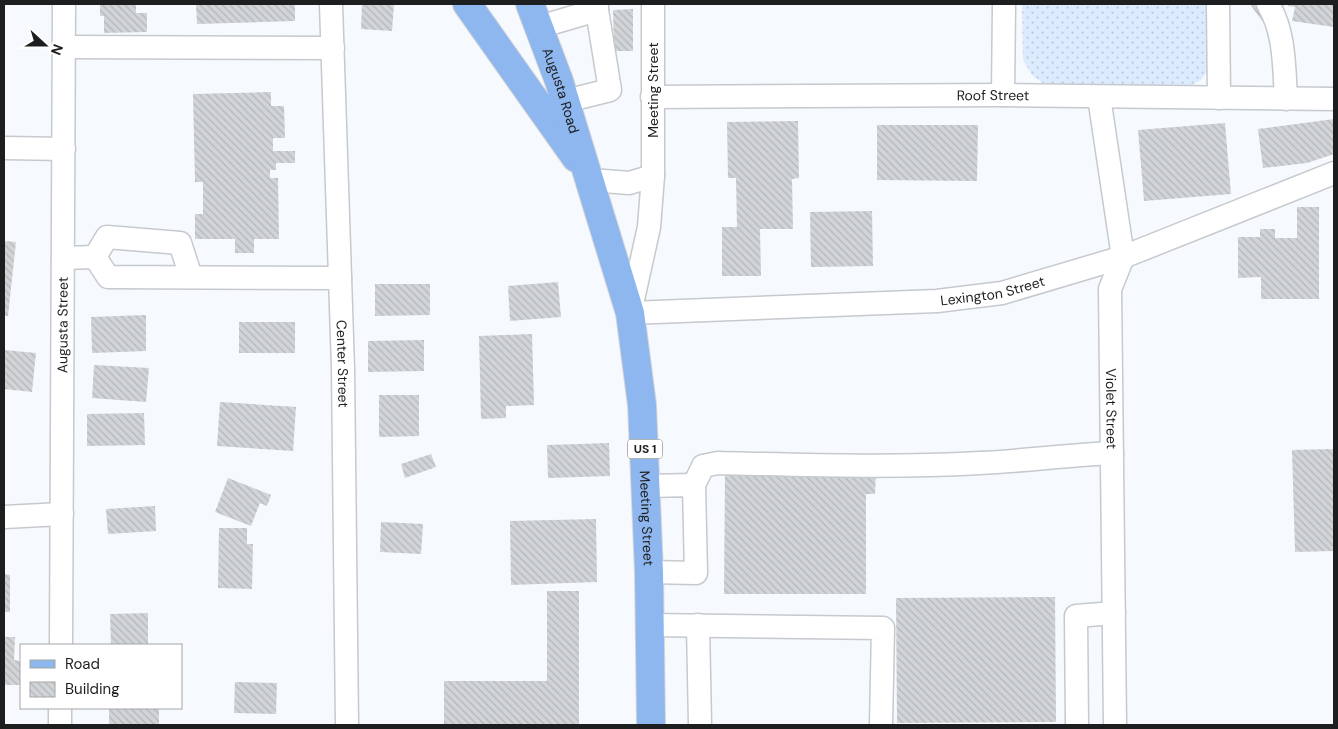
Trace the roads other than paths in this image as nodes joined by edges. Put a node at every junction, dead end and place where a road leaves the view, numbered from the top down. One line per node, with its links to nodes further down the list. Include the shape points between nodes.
1 (64, 4): 10 (street, Augusta Street)
2 (331, 4): 11 (street, Center Street)
3 (466, 4): 23 (main road)
4 (653, 4): 14 (street, Meeting Street)
5 (1004, 4): 12 (street)
6 (1218, 4): 15 (street)
7 (1268, 4): 16 (street, via 1280,32)
8 (597, 7): 9 (street); 18 (street, via 610,90)
9 (534, 16): 18 (main road, Augusta Road / US 1)
10 (64, 47): 11 (street); 20 (street, Augusta Street)
11 (333, 48): 28 (street, Center Street)
12 (1003, 95): 13 (street, Roof Street); 14 (street, Roof Street)
13 (1100, 96): 15 (street, Roof Street); 24 (street, Violet Street)
14 (652, 97): 22 (street, Meeting Street)
15 (1220, 98): 16 (street, Roof Street)
16 (1286, 99): 17 (street, Roof Street)
17 (1334, 99)
18 (566, 101): 23 (main road, Augusta Road / US 1)
19 (4, 148): 20 (street)
20 (64, 148): 26 (street, Augusta Street)
21 (1334, 173): 24 (street, Lexington Street)
22 (653, 176): 23 (street, via 629,183); 29 (street, Meeting Street, via 650,227)
23 (591, 180): 29 (main road, Meeting Street / US 1)
24 (1122, 256): 29 (street, Lexington Street, via 982,297); 30 (street, Violet Street, via 1110,289)
25 (95, 257): 26 (street); 27 (street, via 108,277); 27 (street, via 107,237 180,243)
26 (63, 258): 33 (street, Augusta Street)
27 (191, 277): 28 (street)
28 (340, 278): 42 (street, Center Street)
29 (630, 313): 32 (main road, Meeting Street / US 1, via 642,406)
30 (1112, 453): 31 (street, via 981,463 865,467 718,463 703,466); 36 (street, Violet Street)
31 (694, 485): 32 (street); 35 (street, via 696,572)
32 (646, 486): 35 (main road, Meeting Street / US 1)
33 (62, 514): 34 (street); 39 (street, Augusta Street)
34 (4, 517)
35 (649, 572): 38 (main road, Meeting Street / US 1)
36 (1114, 613): 46 (street, via 1076,616); 47 (street, Violet Street)
37 (698, 624): 38 (street); 44 (street); 45 (street, via 883,628)
38 (650, 626): 43 (main road, Meeting Street / US 1)
39 (61, 644)
40 (60, 709): 41 (street)
41 (60, 725)
42 (348, 725)
43 (651, 725)
44 (700, 725)
45 (881, 725)
46 (1077, 725)
47 (1115, 725)

